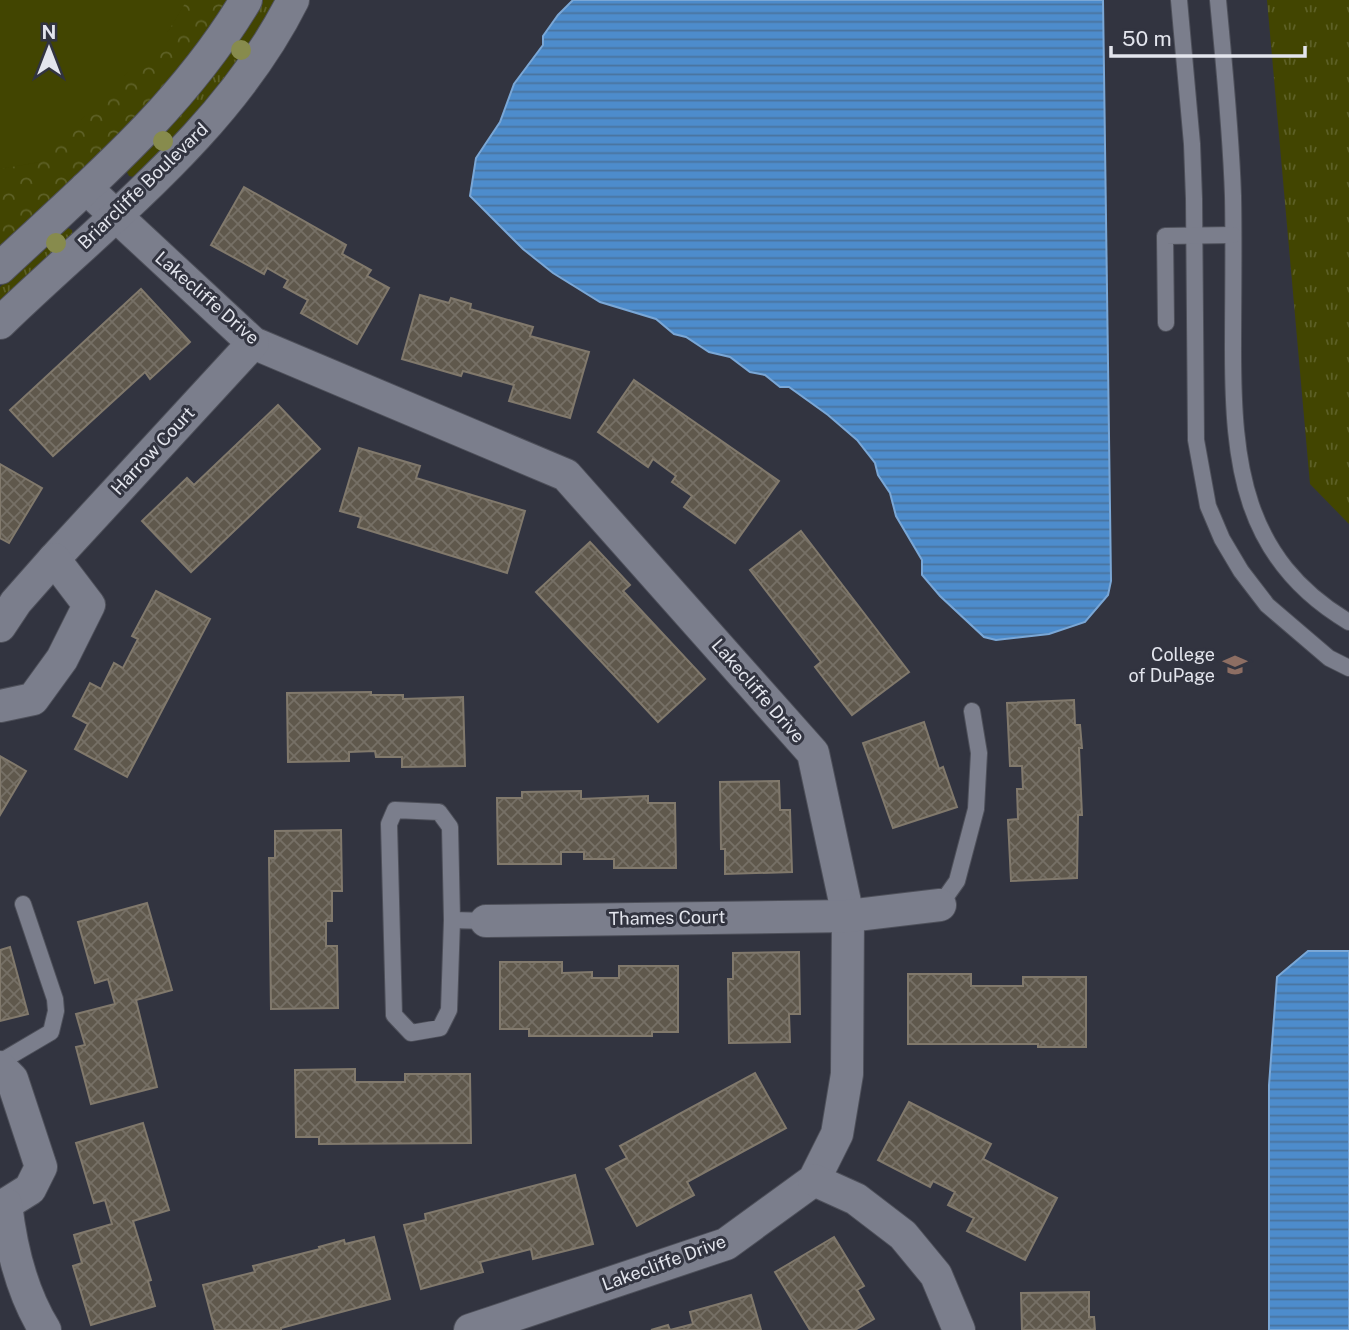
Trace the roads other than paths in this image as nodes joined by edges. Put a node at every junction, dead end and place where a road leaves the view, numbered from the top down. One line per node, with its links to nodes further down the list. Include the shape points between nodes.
1 (246, 0): 5 (street, via 217,47 163,113)
2 (293, 0): 6 (street, Briarcliffe Boulevard, via 222,109)
3 (1179, 0): 7 (lane, via 1192,144)
4 (1218, 0): 8 (lane)
5 (86, 188): 6 (street, Lakecliffe Drive); 9 (street)
6 (115, 215): 10 (street, Briarcliffe Boulevard); 12 (street, Lakecliffe Drive)
7 (1194, 235): 8 (lane); 11 (lane, via 1166,236); 16 (lane, via 1196,440 1208,506 1241,571 1267,605 1329,658)
8 (1233, 235): 14 (lane, via 1233,414 1241,478 1261,531 1280,559 1316,599)
9 (0, 268)
10 (0, 323)
11 (1166, 323)
12 (253, 343): 13 (street, Harrow Court); 21 (street, Lakecliffe Drive, via 566,475 813,753)
13 (54, 559): 15 (street, Harrow Court); 17 (street, via 89,605 62,659 33,699)
14 (1349, 622)
15 (0, 625)
16 (1349, 668)
17 (0, 706)
18 (972, 711): 20 (lane, via 979,753 976,808 957,881)
19 (23, 904): 24 (lane, via 57,1011 51,1032)
20 (940, 905): 21 (street, Thames Court)
21 (848, 916): 23 (street, Thames Court); 25 (street, Lakecliffe Drive, via 847,1074 837,1134)
22 (452, 920): 22 (lane, via 449,1010 440,1028 411,1032 394,1015 390,824 395,810 439,812 450,827); 23 (lane)
23 (486, 921)
24 (0, 1064): 26 (street, via 12,1079 41,1167 30,1189)
25 (814, 1180): 28 (street, Lakecliffe Drive, via 726,1244); 29 (street, via 856,1199 903,1235 936,1275)
26 (3, 1203): 27 (street, via 11,1245 36,1315)
27 (46, 1330)
28 (470, 1330)
29 (959, 1330)

